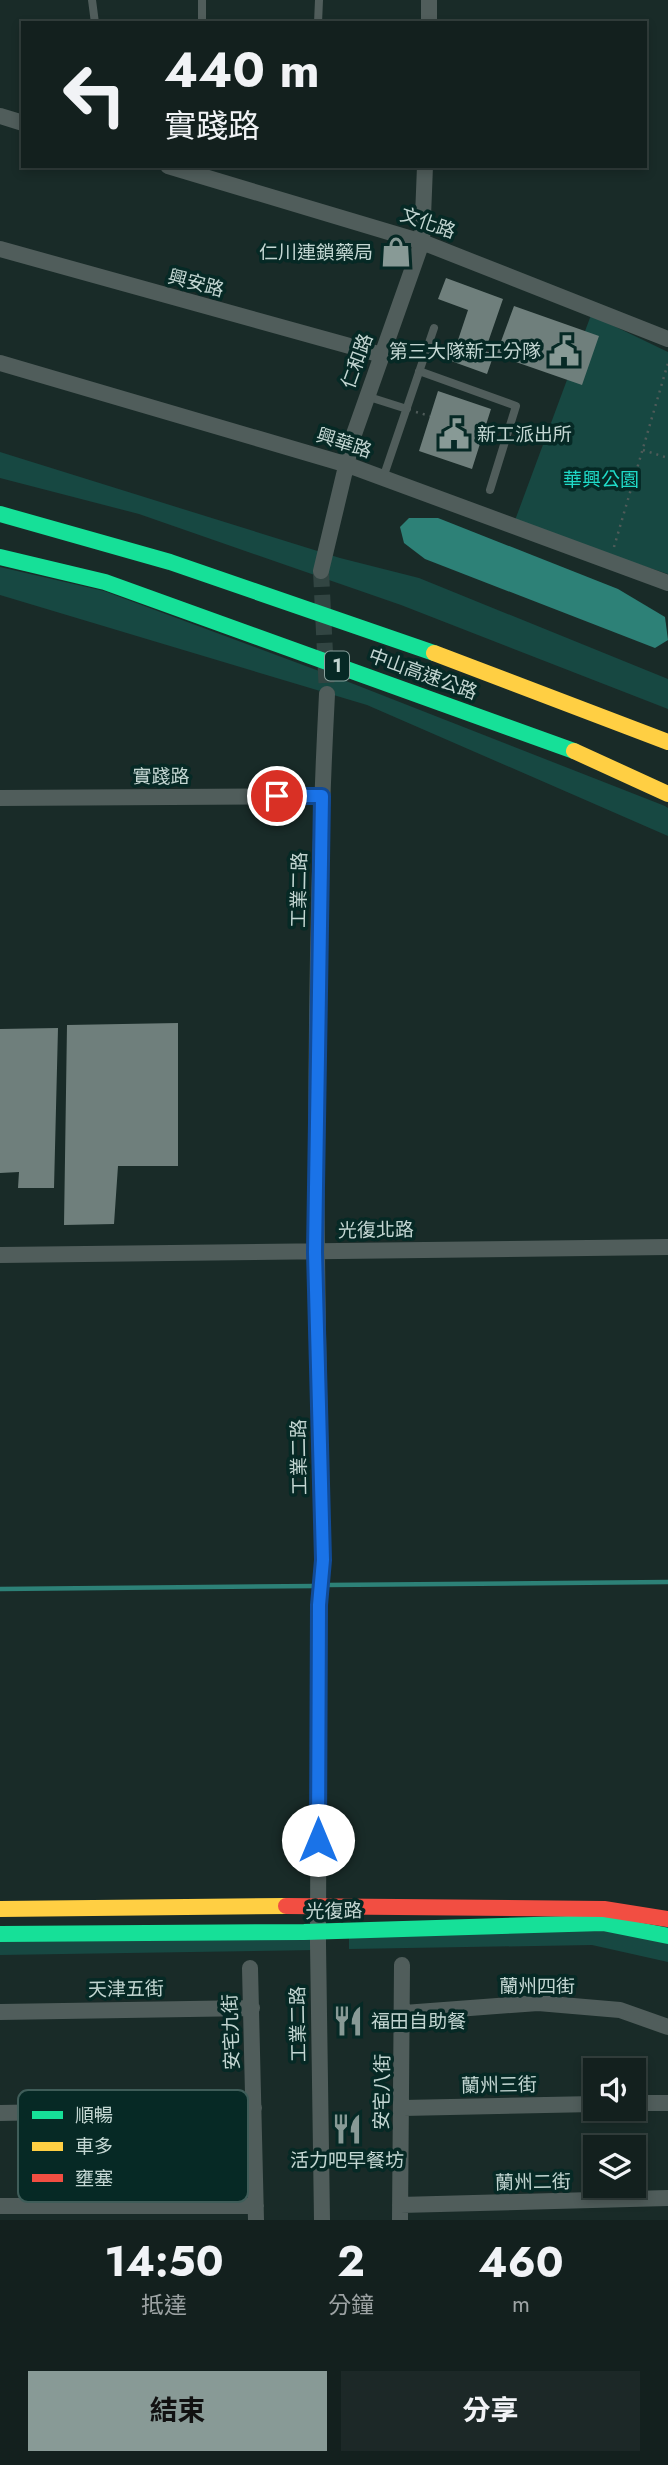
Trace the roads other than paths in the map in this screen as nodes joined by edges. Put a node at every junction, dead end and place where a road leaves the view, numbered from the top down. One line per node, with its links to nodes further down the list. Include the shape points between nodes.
1 (92, 0): 5 (lane)
2 (202, 0): 6 (lane)
3 (319, 0): 7 (lane)
4 (429, 0): 8 (street)
5 (97, 21)
6 (202, 21)
7 (318, 21)
8 (429, 21)
9 (0, 116): 10 (street)
10 (21, 122)
11 (175, 168): 13 (street, 文化路)
12 (425, 168): 13 (street, 仁和路)
13 (422, 242): 16 (street, 文化路); 17 (street, 仁和路)
14 (0, 249): 17 (street, 興安路)
15 (434, 328): 19 (lane)
16 (668, 339)
17 (382, 355): 20 (street, 仁和路)
18 (0, 363): 22 (street, 興華路)
19 (419, 371): 21 (lane); 24 (lane, via 516,406)
20 (366, 396): 21 (lane); 22 (street, 仁和路)
21 (407, 409): 23 (lane)
22 (348, 465): 23 (street, 興華路); 27 (street, 仁和路)
23 (383, 478): 28 (street, 興華路)
24 (490, 491)
25 (0, 514): 30 (main road, 中山高速公路 / 1, via 173,563 386,633)
26 (0, 557): 31 (main road, 中山高速公路 / 1, via 105,582 578,753)
27 (321, 571)
28 (668, 583)
29 (327, 694): 32 (street, 工業二路)
30 (668, 742)
31 (668, 794)
32 (322, 796): 33 (street, 實踐路); 35 (street, 工業二路)
33 (0, 798)
34 (668, 1247): 35 (street, 光復北路)
35 (315, 1252): 36 (street, 光復北路); 37 (street, 工業二路, via 323,1560)
36 (0, 1255)
37 (318, 1906): 38 (main road, 光復路); 39 (main road, 光復路, via 604,1909); 40 (street, 工業二路)
38 (0, 1909)
39 (668, 1919)
40 (318, 1932): 41 (main road, 光復路); 42 (main road, 光復路, via 603,1923); 61 (street, 工業二路)
41 (0, 1934)
42 (668, 1936)
43 (402, 1965): 47 (street, 安宅八街)
44 (250, 1968): 45 (street, 安宅九街)
45 (252, 2007): 46 (street, 天津五街); 53 (street, 安宅九街)
46 (0, 2012)
47 (404, 2013): 48 (street, 蘭州四街, via 538,2003 620,2010); 54 (street, 安宅八街)
48 (668, 2027)
49 (646, 2103): 50 (street)
50 (668, 2103)
51 (583, 2104): 54 (street, 蘭州三街)
52 (248, 2108): 53 (street)
53 (254, 2108): 59 (street, 安宅九街)
54 (403, 2108): 60 (street, 安宅八街)
55 (0, 2113): 56 (street)
56 (18, 2113)
57 (668, 2198): 60 (street, 蘭州二街)
58 (0, 2206): 59 (street)
59 (256, 2213)
60 (400, 2213)
61 (322, 2220)

